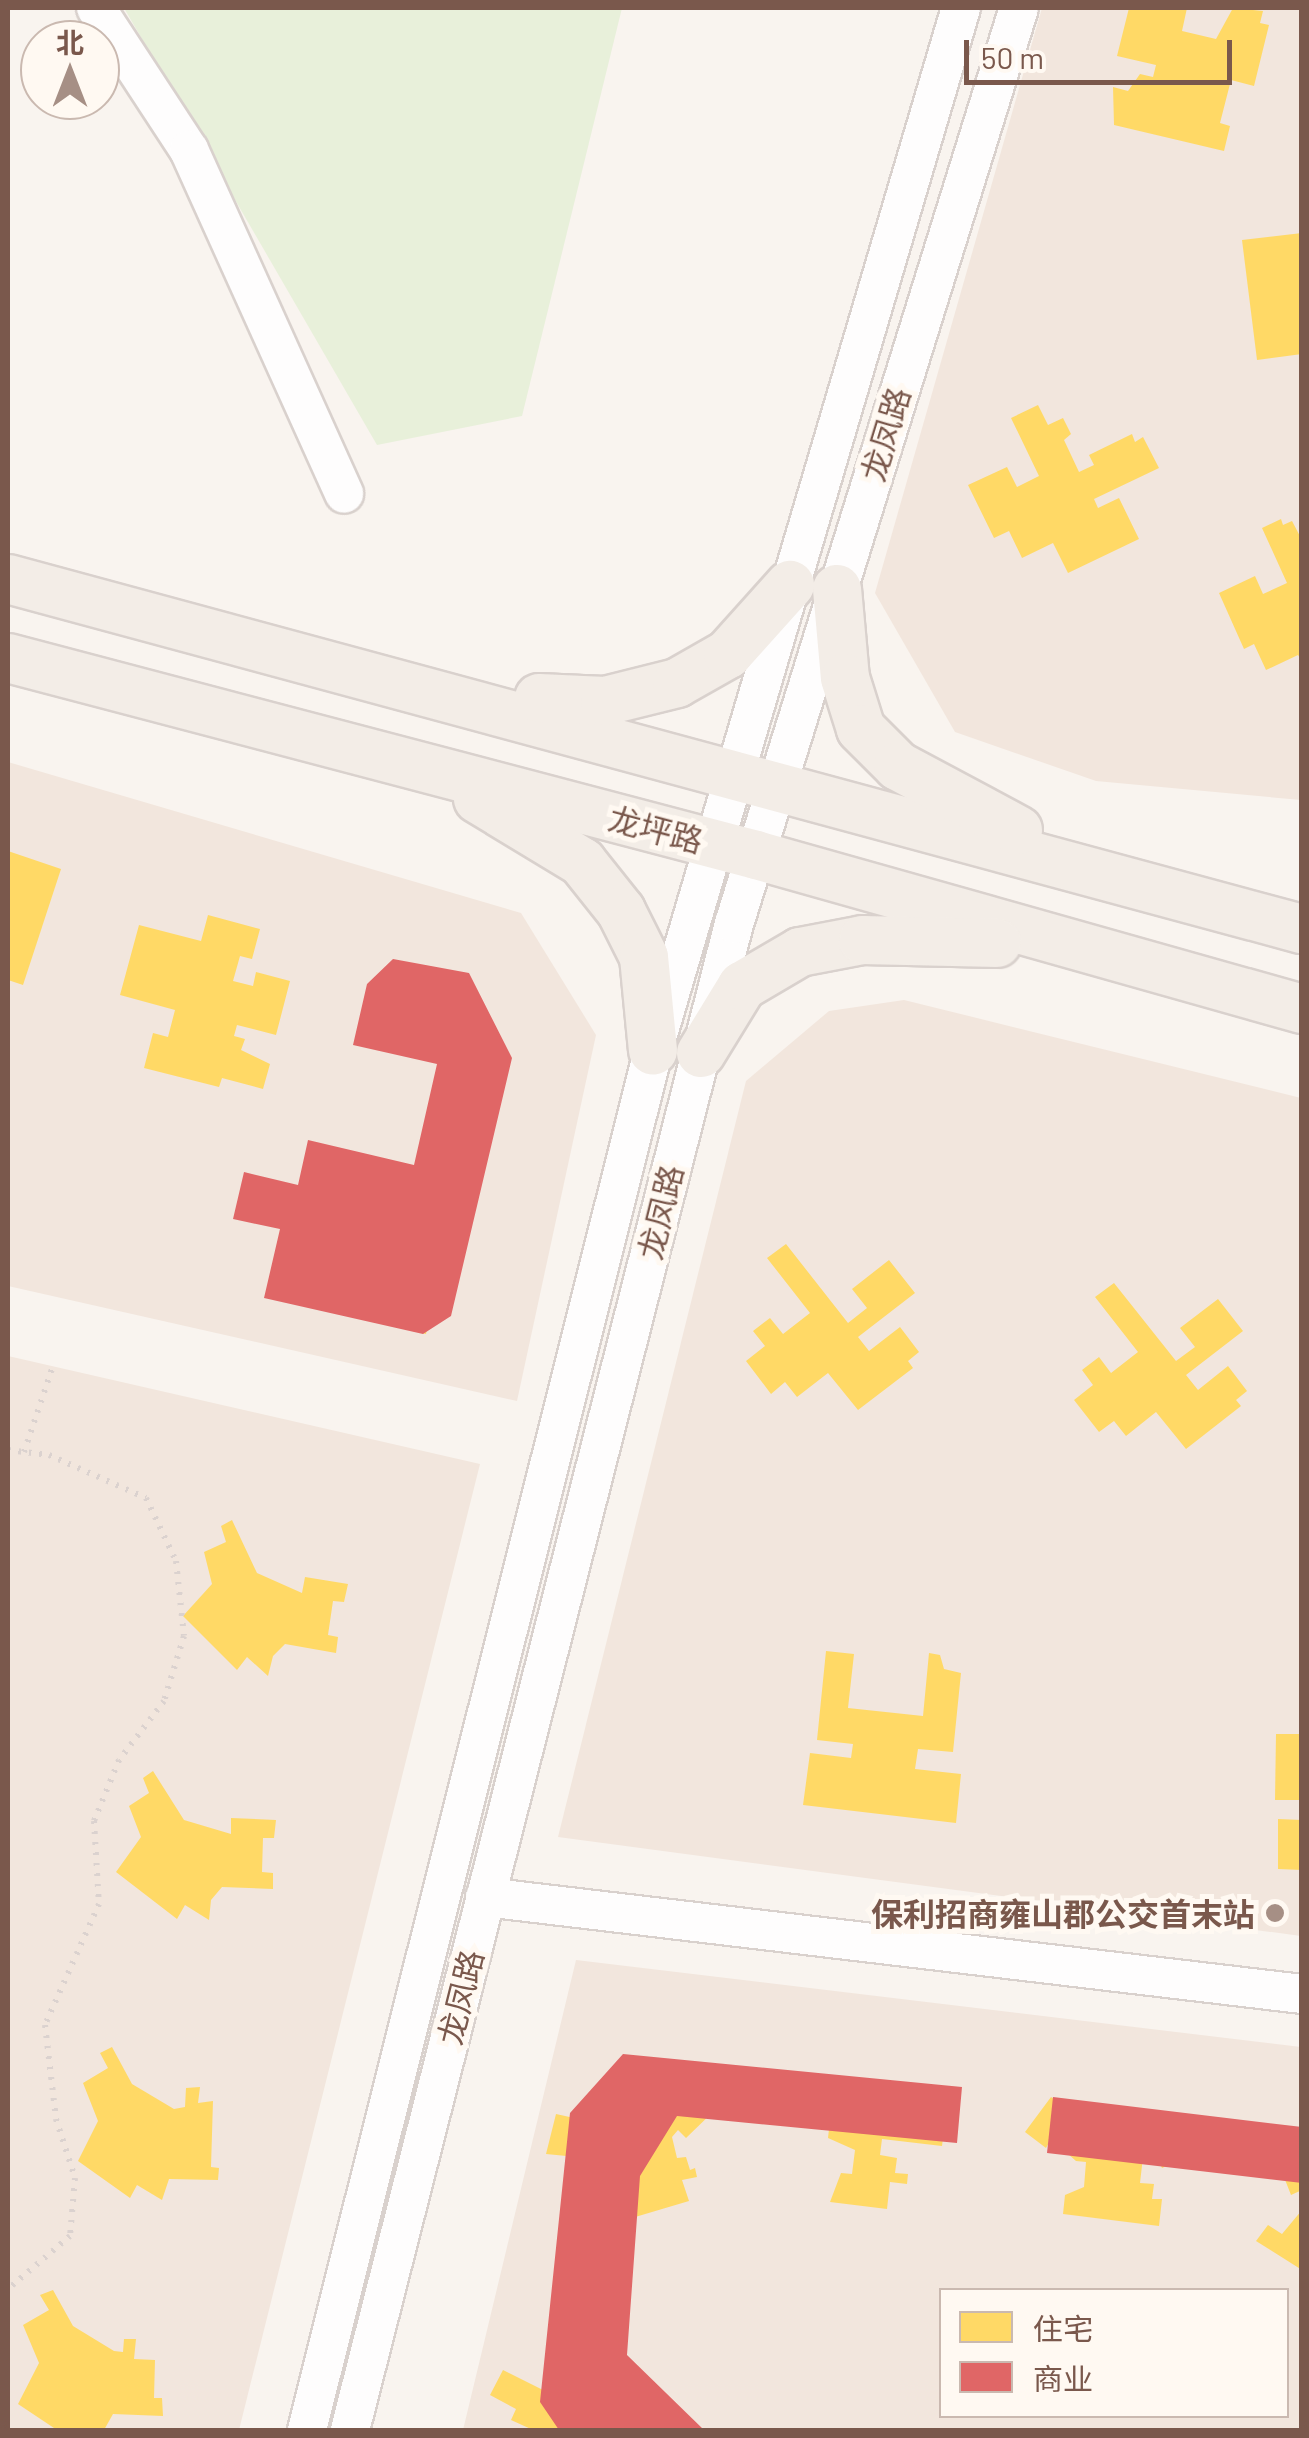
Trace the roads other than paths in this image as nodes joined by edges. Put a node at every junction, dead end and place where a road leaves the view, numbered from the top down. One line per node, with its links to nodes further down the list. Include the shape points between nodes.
1 (96, 8): 4 (street, via 189,150)
2 (961, 8): 6 (street, 龙凤路)
3 (1019, 8): 6 (street, 龙凤路)
4 (344, 494)
5 (8, 579): 8 (main road)
6 (813, 587): 8 (main road, via 728,654 677,682 605,701); 10 (street, 龙凤路); 12 (main road, via 861,730 898,766)
7 (8, 658): 9 (main road, 龙坪路)
8 (442, 693): 10 (main road)
9 (432, 771): 11 (main road, 龙坪路); 16 (main road, via 582,862 621,910 644,957)
10 (755, 777): 11 (street, 龙凤路); 12 (main road)
11 (734, 850): 14 (main road, 龙坪路); 16 (street, 龙凤路); 17 (street, 龙凤路)
12 (1096, 872): 13 (main road)
13 (1302, 929)
14 (1080, 947): 15 (main road, 龙坪路); 17 (main road, via 864,940 800,952 742,986)
15 (1302, 1009)
16 (653, 1051): 20 (street, 龙凤路)
17 (701, 1053): 18 (street, 龙凤路)
18 (485, 1897): 19 (street); 21 (street, 龙凤路)
19 (1302, 1994)
20 (307, 2430)
21 (350, 2430)

